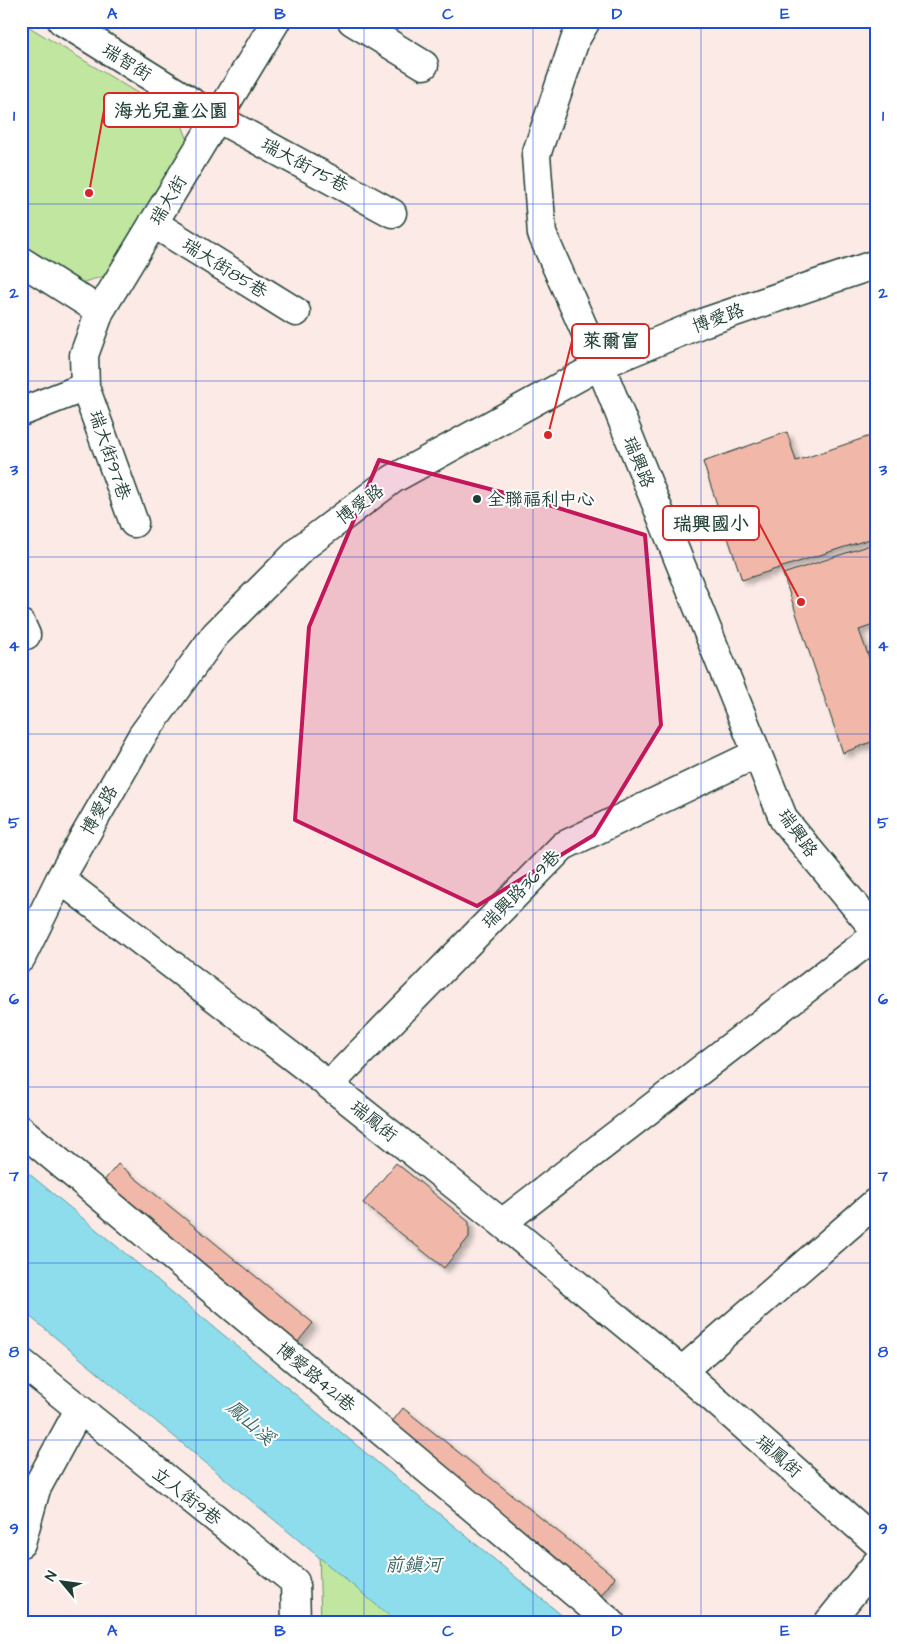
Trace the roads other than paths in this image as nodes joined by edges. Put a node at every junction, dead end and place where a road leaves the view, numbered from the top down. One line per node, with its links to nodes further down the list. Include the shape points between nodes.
1 (62, 21): 6 (street, 瑞智街)
2 (276, 21): 6 (street, 瑞大街)
3 (352, 21): 5 (street)
4 (586, 21): 13 (street, 瑞興路, via 575,40 536,155 542,234)
5 (424, 65)
6 (217, 118): 7 (street, 瑞大街75巷); 8 (street, 瑞大街)
7 (392, 213)
8 (153, 224): 11 (street, 瑞大街); 12 (street, 瑞大街85巷)
9 (21, 261): 11 (street)
10 (876, 264): 13 (street, 博愛路, via 705,322)
11 (100, 311): 14 (street, 瑞大街, via 84,355)
12 (296, 312)
13 (600, 365): 17 (street, 瑞興路); 18 (street, 博愛路, via 393,479 303,547 214,635 142,736)
14 (86, 387): 15 (street); 16 (street, 瑞大街97巷)
15 (21, 412)
16 (134, 523)
17 (756, 754): 19 (street, 瑞興路, via 784,820); 22 (street, 瑞興路369巷, via 563,846)
18 (60, 879): 21 (street, 博愛路); 22 (street, 瑞鳳街)
19 (876, 931)
20 (876, 936): 25 (street)
21 (21, 958)
22 (328, 1085): 25 (street, 瑞鳳街)
23 (21, 1130): 33 (street, 博愛路421巷)
24 (876, 1202): 27 (street)
25 (502, 1223): 27 (street, 瑞鳳街)
26 (21, 1362): 28 (street, 立人街9巷)
27 (682, 1371): 29 (street, 瑞鳳街)
28 (79, 1410): 30 (street, via 36,1488); 32 (street, 立人街9巷, via 295,1582)
29 (876, 1542)
30 (21, 1543)
31 (876, 1564): 34 (street)
32 (296, 1623)
33 (611, 1623)
34 (828, 1623)

